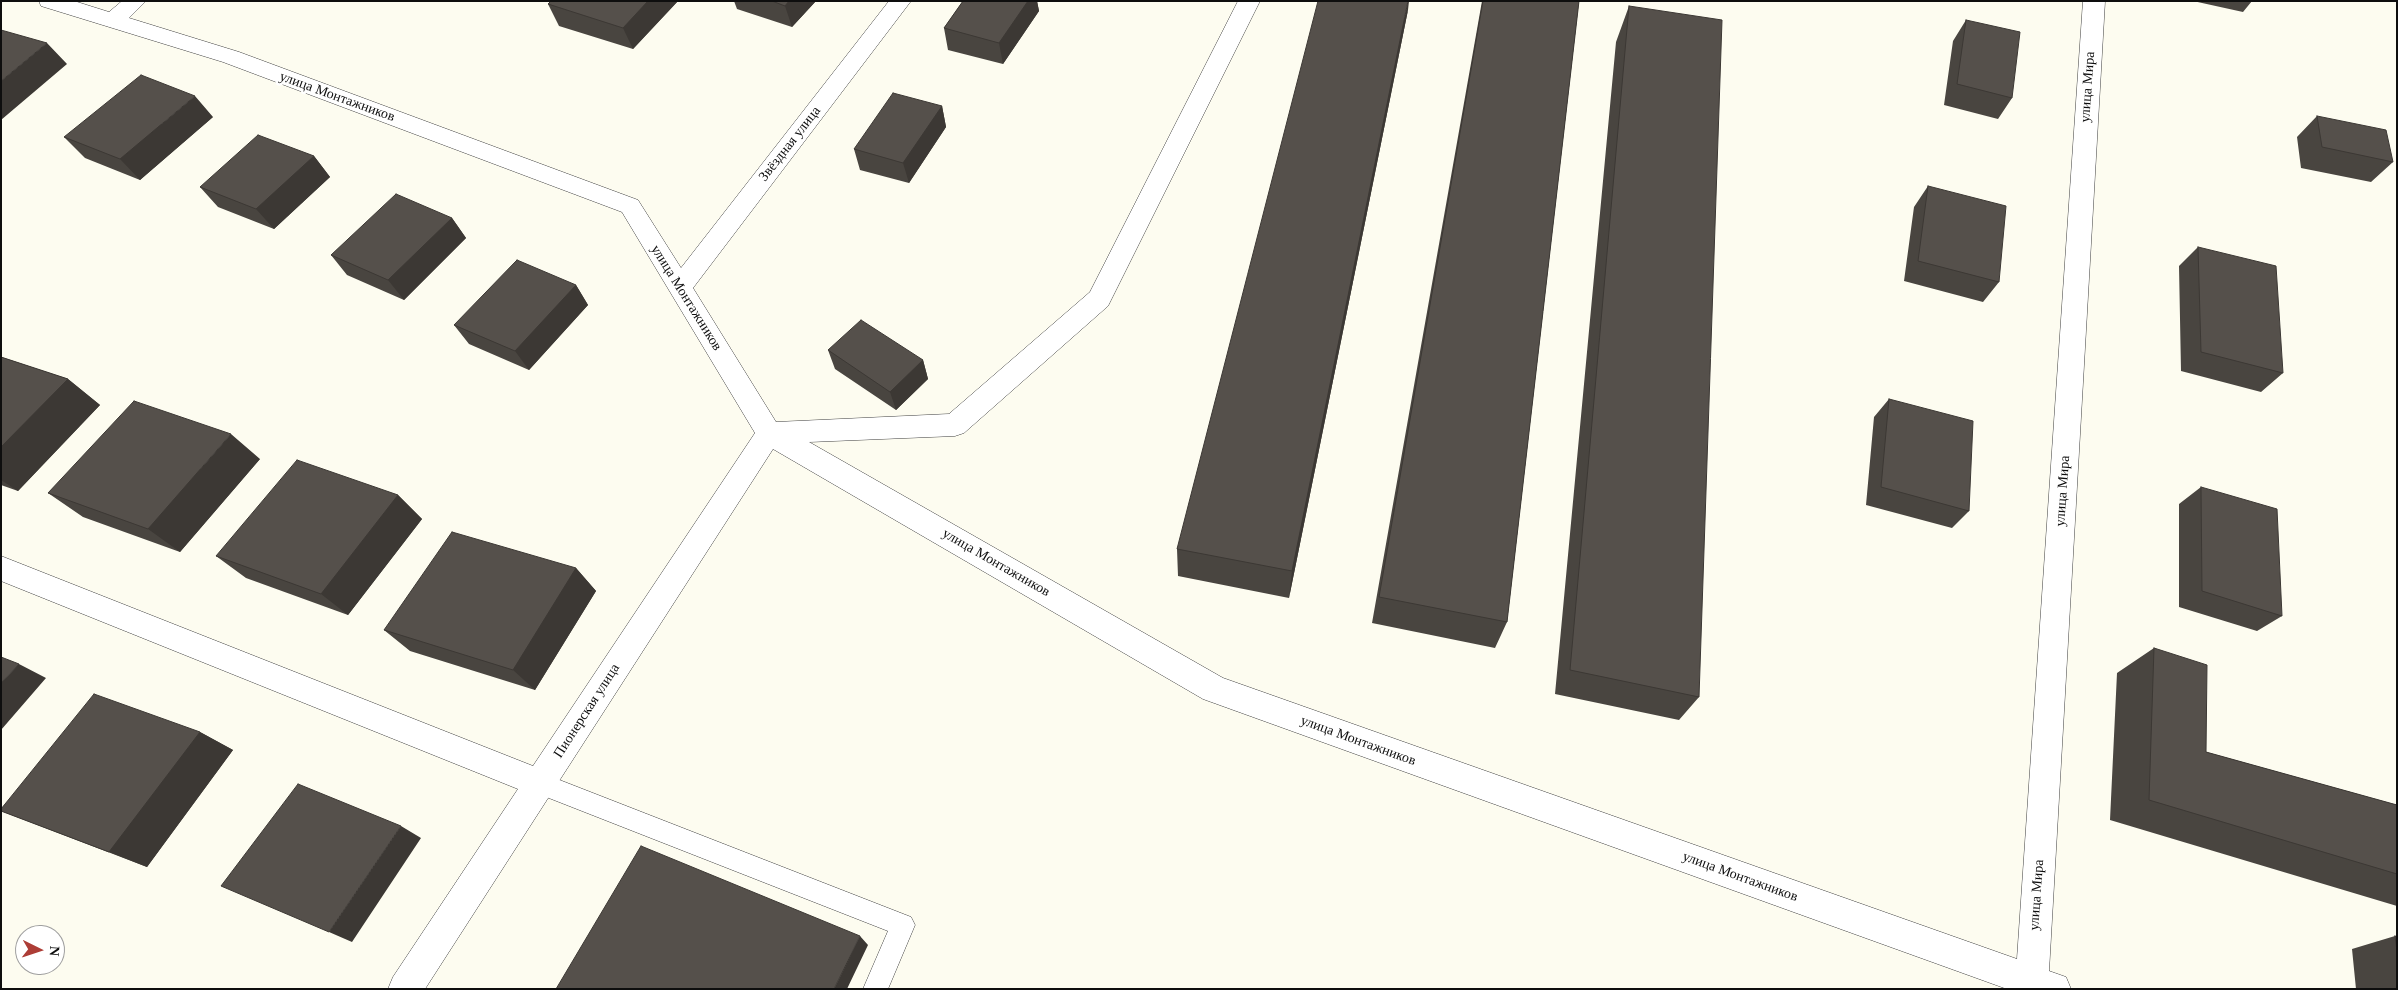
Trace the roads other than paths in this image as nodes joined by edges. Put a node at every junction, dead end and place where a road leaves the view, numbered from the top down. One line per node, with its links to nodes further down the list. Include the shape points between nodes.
1 (49, 1): 6 (street, улица Монтажников)
2 (136, 1): 6 (street)
3 (901, 1): 7 (street, Звёздная улица)
4 (1249, 1): 8 (street, via 1099,299 955,424)
5 (2094, 1): 11 (street, улица Мира)
6 (112, 21): 7 (street, улица Монтажников, via 231,57 630,206)
7 (680, 287): 8 (street, улица Монтажников)
8 (769, 433): 10 (street, Пионерская улица); 11 (street, улица Монтажников, via 1214,689)
9 (1, 568): 10 (street)
10 (539, 784): 12 (street, Пионерская улица); 13 (lane, via 903,925)
11 (2043, 985)
12 (405, 989)
13 (874, 989)

